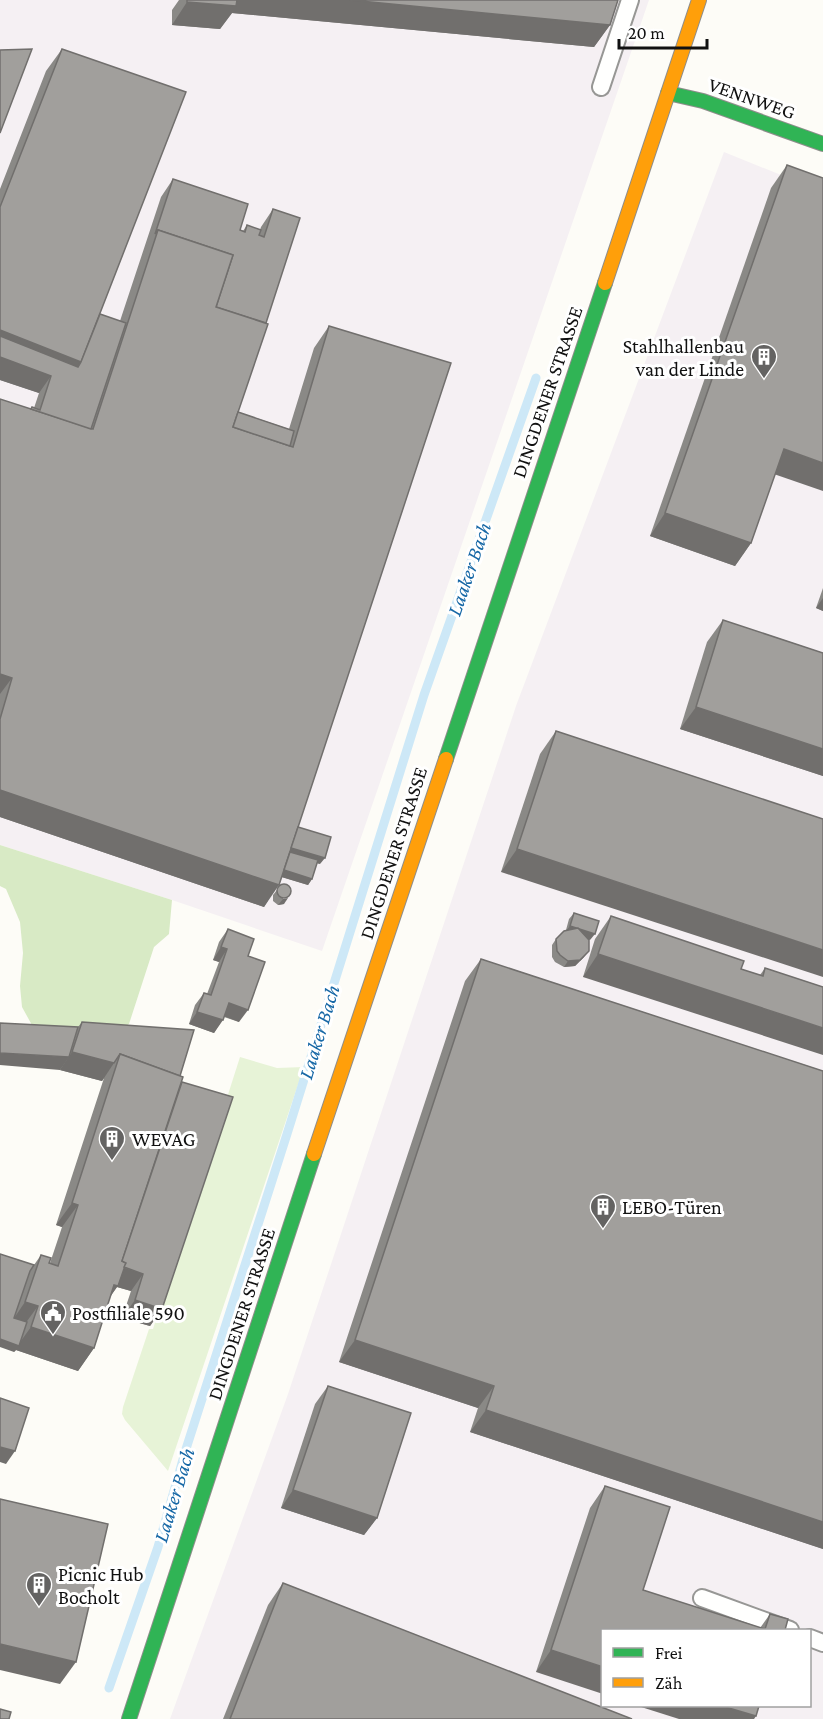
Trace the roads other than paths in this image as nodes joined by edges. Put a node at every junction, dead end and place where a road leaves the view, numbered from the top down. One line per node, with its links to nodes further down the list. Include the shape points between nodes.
1 (630, 0): 3 (lane)
2 (699, 0): 4 (main road, DINGDENER STRASSE)
3 (601, 87)
4 (668, 93): 5 (main road, VENNWEG, via 704,100); 8 (main road, DINGDENER STRASSE)
5 (823, 144)
6 (702, 1598): 7 (lane)
7 (787, 1629)
8 (129, 1719)

